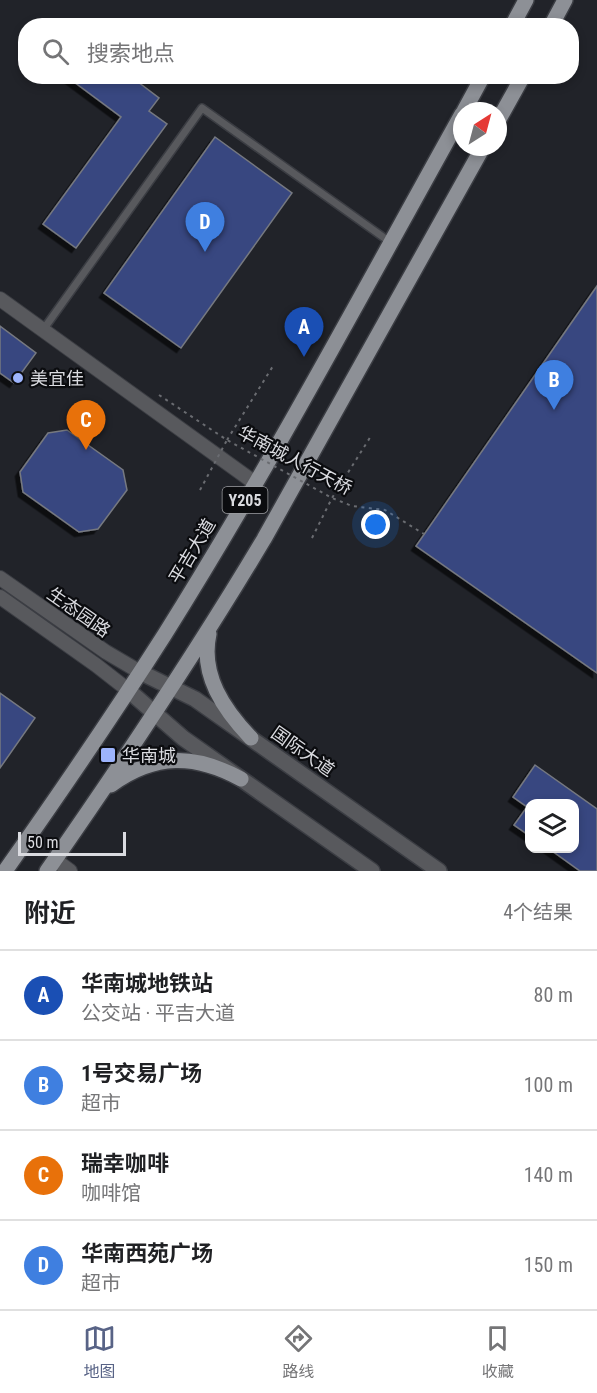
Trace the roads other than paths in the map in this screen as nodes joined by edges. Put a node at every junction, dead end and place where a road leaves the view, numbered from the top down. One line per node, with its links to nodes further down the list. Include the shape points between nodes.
1 (526, 0): 3 (main road)
2 (565, 0): 4 (main road)
3 (516, 18)
4 (555, 18)
5 (479, 84): 7 (main road, 平吉大道 / Y205)
6 (519, 84): 8 (main road)
7 (469, 102)
8 (507, 105)
9 (453, 131): 11 (main road, 平吉大道 / Y205)
10 (478, 156): 17 (main road, Y205)
11 (390, 242): 13 (lane, via 202,108); 14 (main road, 平吉大道 / Y205)
12 (0, 300): 13 (street)
13 (43, 330): 14 (street)
14 (255, 483): 18 (main road, 平吉大道 / Y205)
15 (0, 578): 18 (street, 生态园路)
16 (0, 597): 20 (street, 生态园路)
17 (211, 628): 19 (main road, Y205); 22 (main road, via 206,655 218,696)
18 (140, 672): 19 (street, 国际大道); 20 (main road, 平吉大道 / Y205)
19 (172, 687): 21 (main road, Y205); 22 (street, 国际大道)
20 (128, 690): 21 (street); 26 (main road, 平吉大道 / Y205)
21 (154, 714): 23 (street); 24 (main road, Y205)
22 (251, 738): 29 (street, 国际大道)
23 (241, 779): 24 (main road, via 206,763 170,760 123,776); 28 (street)
24 (96, 800): 25 (main road, Y205)
25 (51, 866): 27 (street)
26 (5, 871)
27 (70, 871)
28 (372, 871)
29 (439, 871)

